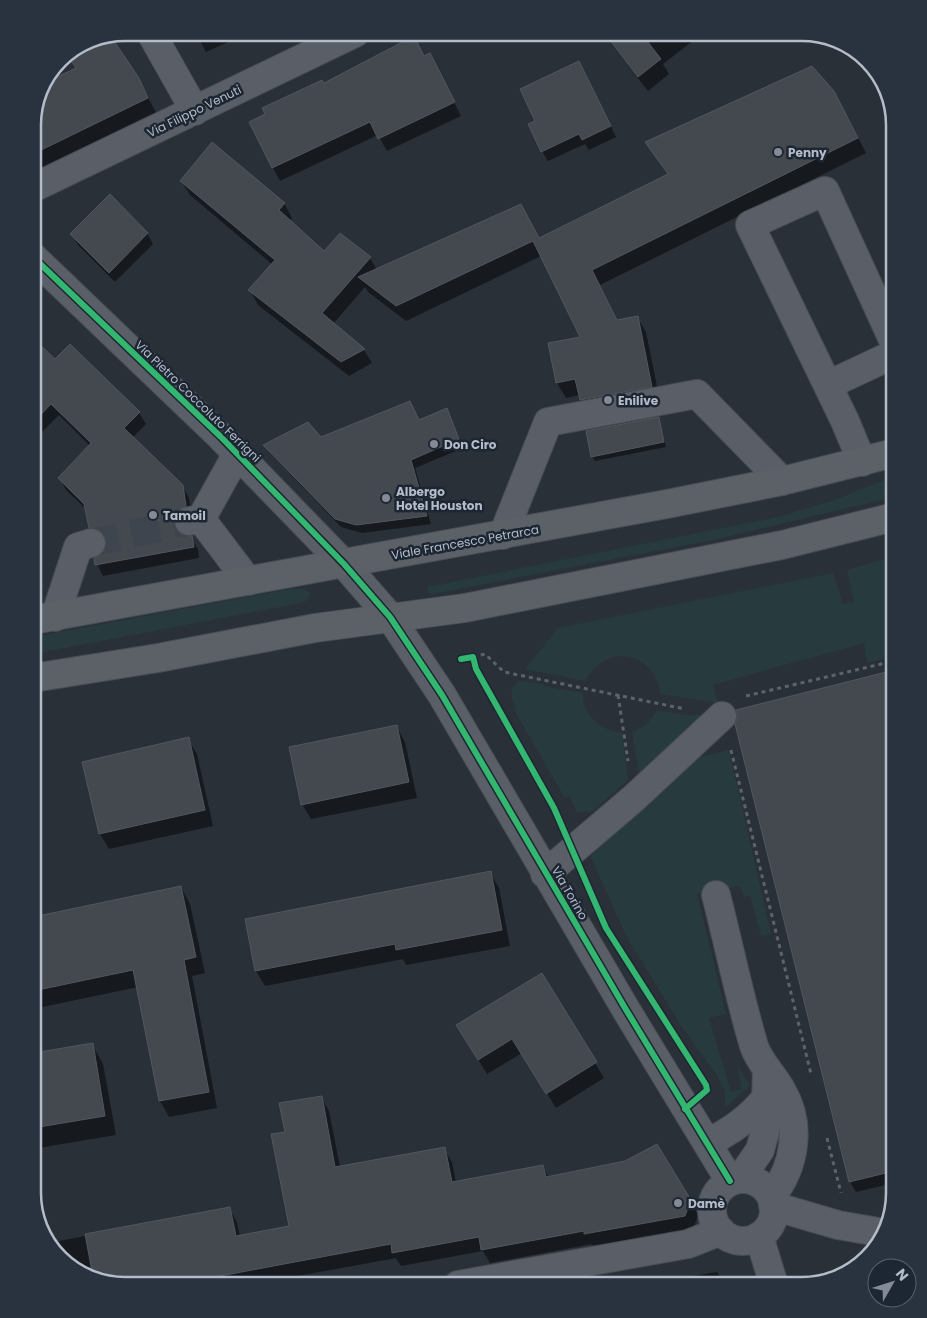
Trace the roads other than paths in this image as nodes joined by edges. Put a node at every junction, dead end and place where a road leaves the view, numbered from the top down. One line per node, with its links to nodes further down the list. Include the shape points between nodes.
1 (156, 41): 3 (street)
2 (337, 41): 3 (street, Via Filippo Venuti)
3 (195, 111): 4 (street, Via Filippo Venuti)
4 (41, 184)
5 (41, 265): 9 (street, Via Pietro Coccoluto Ferrigni)
6 (886, 324): 8 (street, via 825,191 750,225)
7 (886, 358): 8 (street)
8 (828, 385): 11 (street)
9 (237, 454): 16 (street, Via Pietro Coccoluto Ferrigni); 17 (street, via 195,520)
10 (886, 454): 11 (main road, Viale Francesco Petrarca)
11 (862, 462): 12 (main road, Viale Francesco Petrarca)
12 (782, 481): 14 (main road, Viale Francesco Petrarca); 14 (street, via 697,394 548,422)
13 (886, 519): 18 (main road, via 704,562 465,608)
14 (503, 535): 16 (main road, Viale Francesco Petrarca)
15 (91, 543): 19 (street, via 78,547)
16 (344, 564): 17 (main road, Viale Francesco Petrarca); 18 (street, Via Pietro Coccoluto Ferrigni)
17 (248, 581): 19 (main road, Viale Francesco Petrarca)
18 (390, 617): 20 (main road, via 315,628); 22 (street, Via Torino, via 452,711)
19 (44, 618)
20 (41, 682)
21 (722, 716): 22 (street, via 634,798)
22 (545, 874): 26 (street, Via Torino)
23 (716, 895): 24 (street, via 755,1048)
24 (767, 1069): 25 (street); 28 (street, via 791,1108 794,1134 787,1171)
25 (765, 1099): 26 (street, via 752,1115 728,1133); 27 (street, via 767,1114 760,1150)
26 (707, 1143): 27 (street, Via Torino)
27 (735, 1180): 28 (street, via 758,1183); 29 (street, via 716,1194 713,1204 715,1223)
28 (772, 1201): 30 (street, via 838,1225); 31 (street, via 771,1223)
29 (721, 1231): 31 (street, via 739,1240); 32 (street, via 688,1244)
30 (876, 1232)
31 (759, 1236): 33 (street)
32 (503, 1277)
33 (771, 1277)

